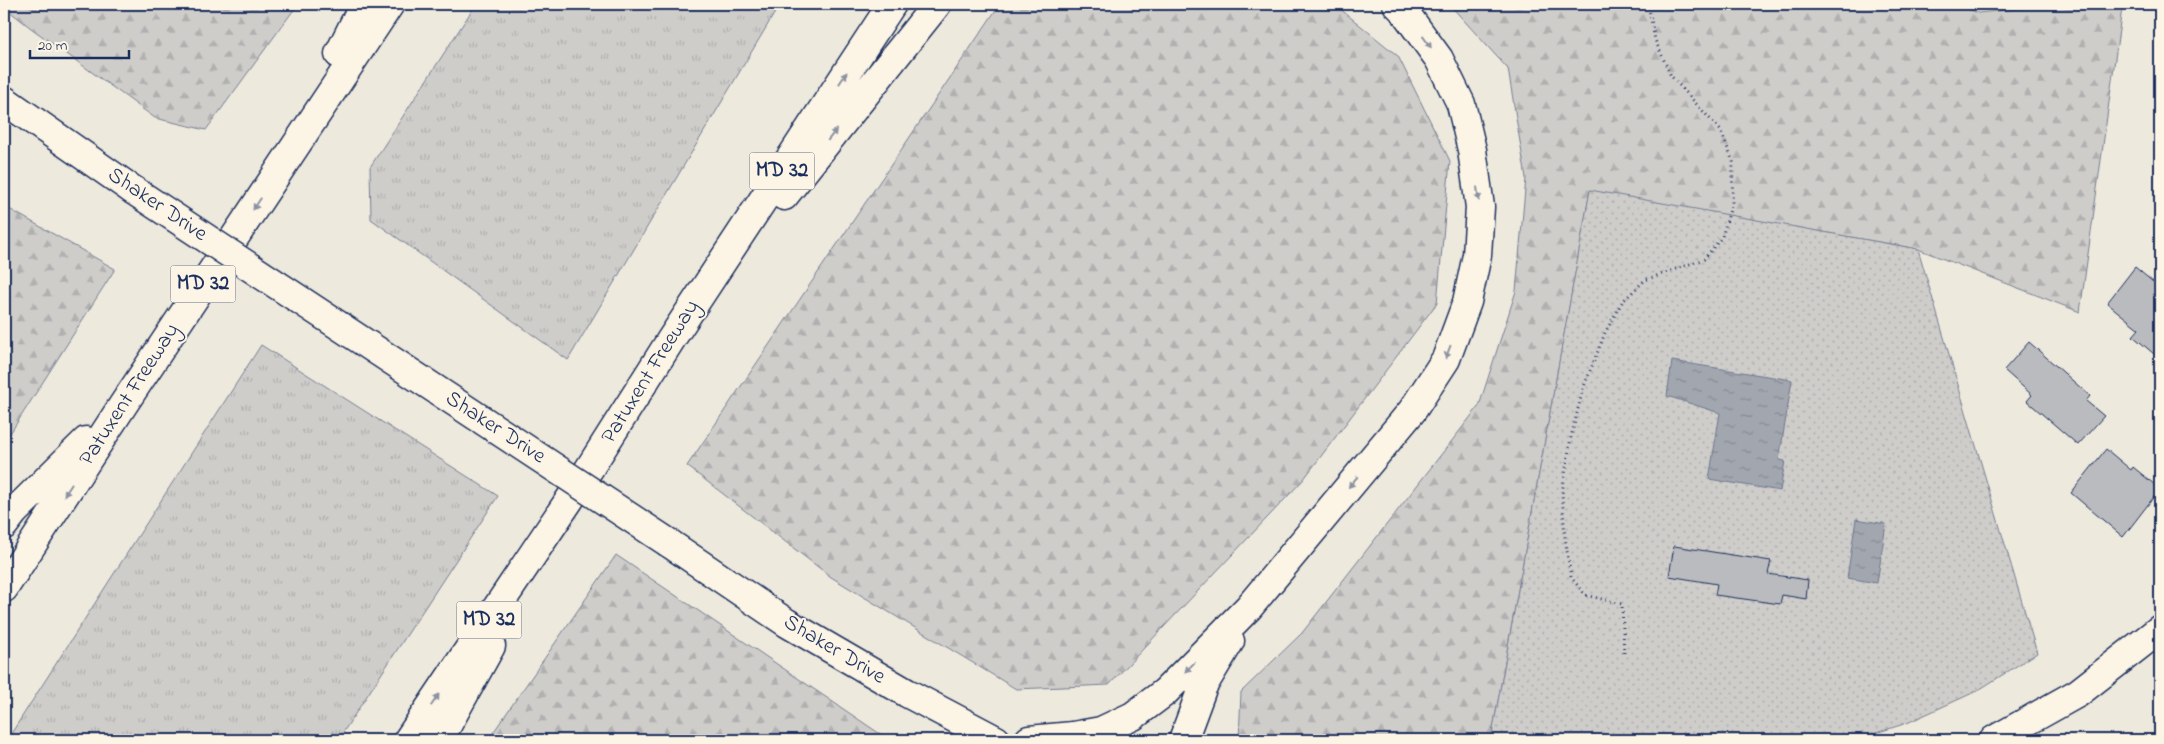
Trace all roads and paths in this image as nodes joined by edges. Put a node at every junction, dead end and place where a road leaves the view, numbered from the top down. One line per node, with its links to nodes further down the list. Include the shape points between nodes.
1 (364, 4): 8 (main road)
2 (390, 4): 8 (main road, Patuxent Freeway / MD 32)
3 (892, 4): 9 (main road, Patuxent Freeway / MD 32, one-way to 3)
4 (936, 4): 9 (main road, one-way to 4)
5 (1396, 4): 14 (main road, one-way to 14, via 1439,59 1460,104 1472,150 1480,207 1476,255 1467,302 1446,359 1412,411)
6 (1648, 4): 16 (path, via 1655,40 1670,76 1721,131 1733,162 1732,203 1722,237 1704,259 1646,280 1622,302 1605,333 1587,380 1571,437 1562,493 1571,576 1585,595 1622,604)
7 (4, 100): 19 (main road, Shaker Drive, bridge, via 133,190 787,623)
8 (284, 163): 10 (main road, Patuxent Freeway / MD 32, one-way to 10)
9 (672, 338): 11 (main road, Patuxent Freeway / MD 32)
10 (123, 405): 12 (main road, via 14,512); 13 (main road, Patuxent Freeway / MD 32, one-way to 13)
11 (570, 500): 17 (main road, Patuxent Freeway / MD 32, one-way to 11); 18 (main road)
12 (4, 526)
13 (4, 588)
14 (1249, 607): 20 (main road, one-way to 20, via 1165,692 1133,716 1101,731); 21 (main road, via 1203,686)
15 (2160, 629): 22 (main road, via 2078,693)
16 (1624, 653)
17 (408, 740)
18 (439, 740)
19 (996, 740)
20 (1029, 740)
21 (1183, 740)
22 (1994, 740)

